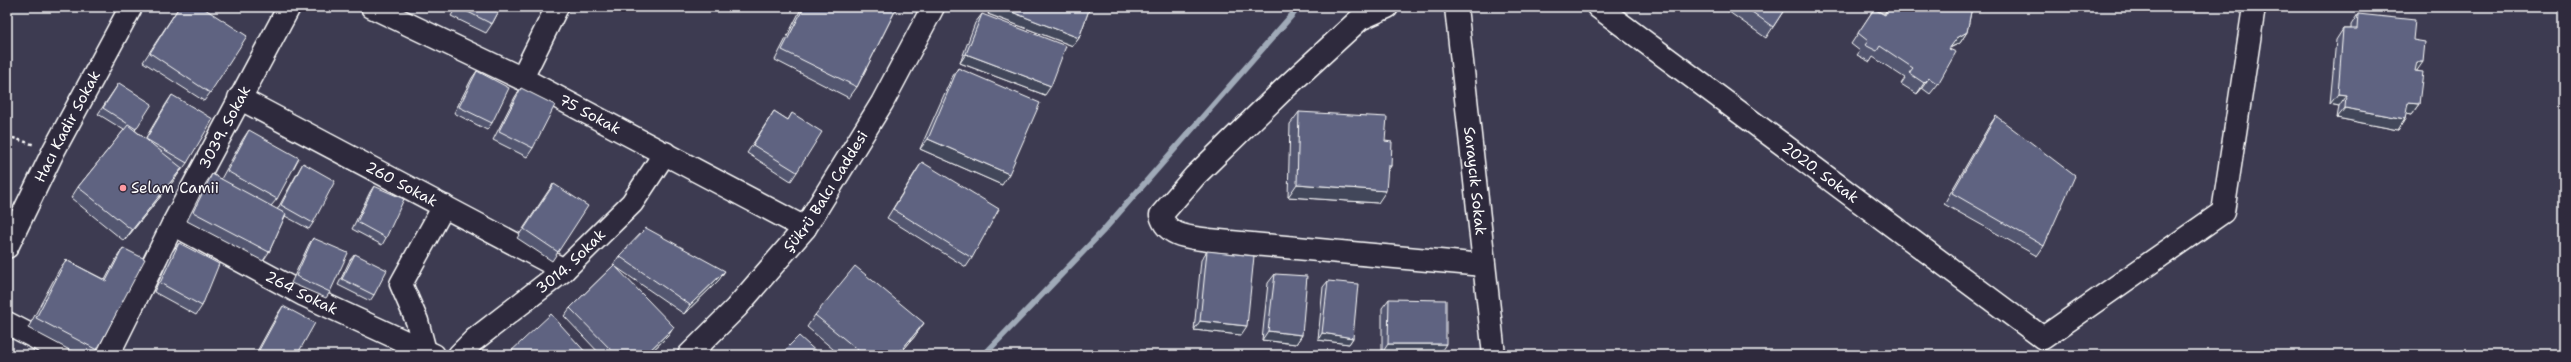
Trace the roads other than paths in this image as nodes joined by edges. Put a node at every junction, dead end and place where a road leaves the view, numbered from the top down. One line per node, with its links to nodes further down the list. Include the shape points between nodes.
1 (131, 7): 16 (street, Hacı Kadir Sokak, via 54,150)
2 (289, 7): 11 (street, 3039. Sokak)
3 (372, 7): 10 (street, 75 Sokak)
4 (557, 7): 10 (street)
5 (933, 7): 15 (street, Şükrü Balcı Caddesi, via 882,103)
6 (1387, 7): 17 (street, via 1360,19 1283,90 1195,176 1161,215 1163,222 1176,234 1209,240)
7 (1456, 7): 17 (street, Saraycık Sokak)
8 (1598, 7): 9 (street, 2020. Sokak, via 2043,338 2223,212)
9 (2254, 7)
10 (522, 78): 12 (street, 75 Sokak)
11 (239, 98): 13 (street, 260 Sokak); 14 (street, 3039. Sokak)
12 (665, 153): 15 (street, 75 Sokak); 18 (street, 3014. Sokak, via 632,203)
13 (444, 206): 18 (street, 260 Sokak); 20 (street, via 401,284)
14 (173, 224): 20 (street, 264 Sokak, via 304,295); 22 (street, 3039. Sokak)
15 (805, 228): 24 (street, Şükrü Balcı Caddesi, via 736,308)
16 (7, 247)
17 (1484, 265): 25 (street, Saraycık Sokak)
18 (564, 270): 23 (street, 3014. Sokak, via 474,340)
19 (7, 323): 21 (street)
20 (430, 353)
21 (69, 355)
22 (108, 355)
23 (459, 355)
24 (689, 355)
25 (1494, 355)

